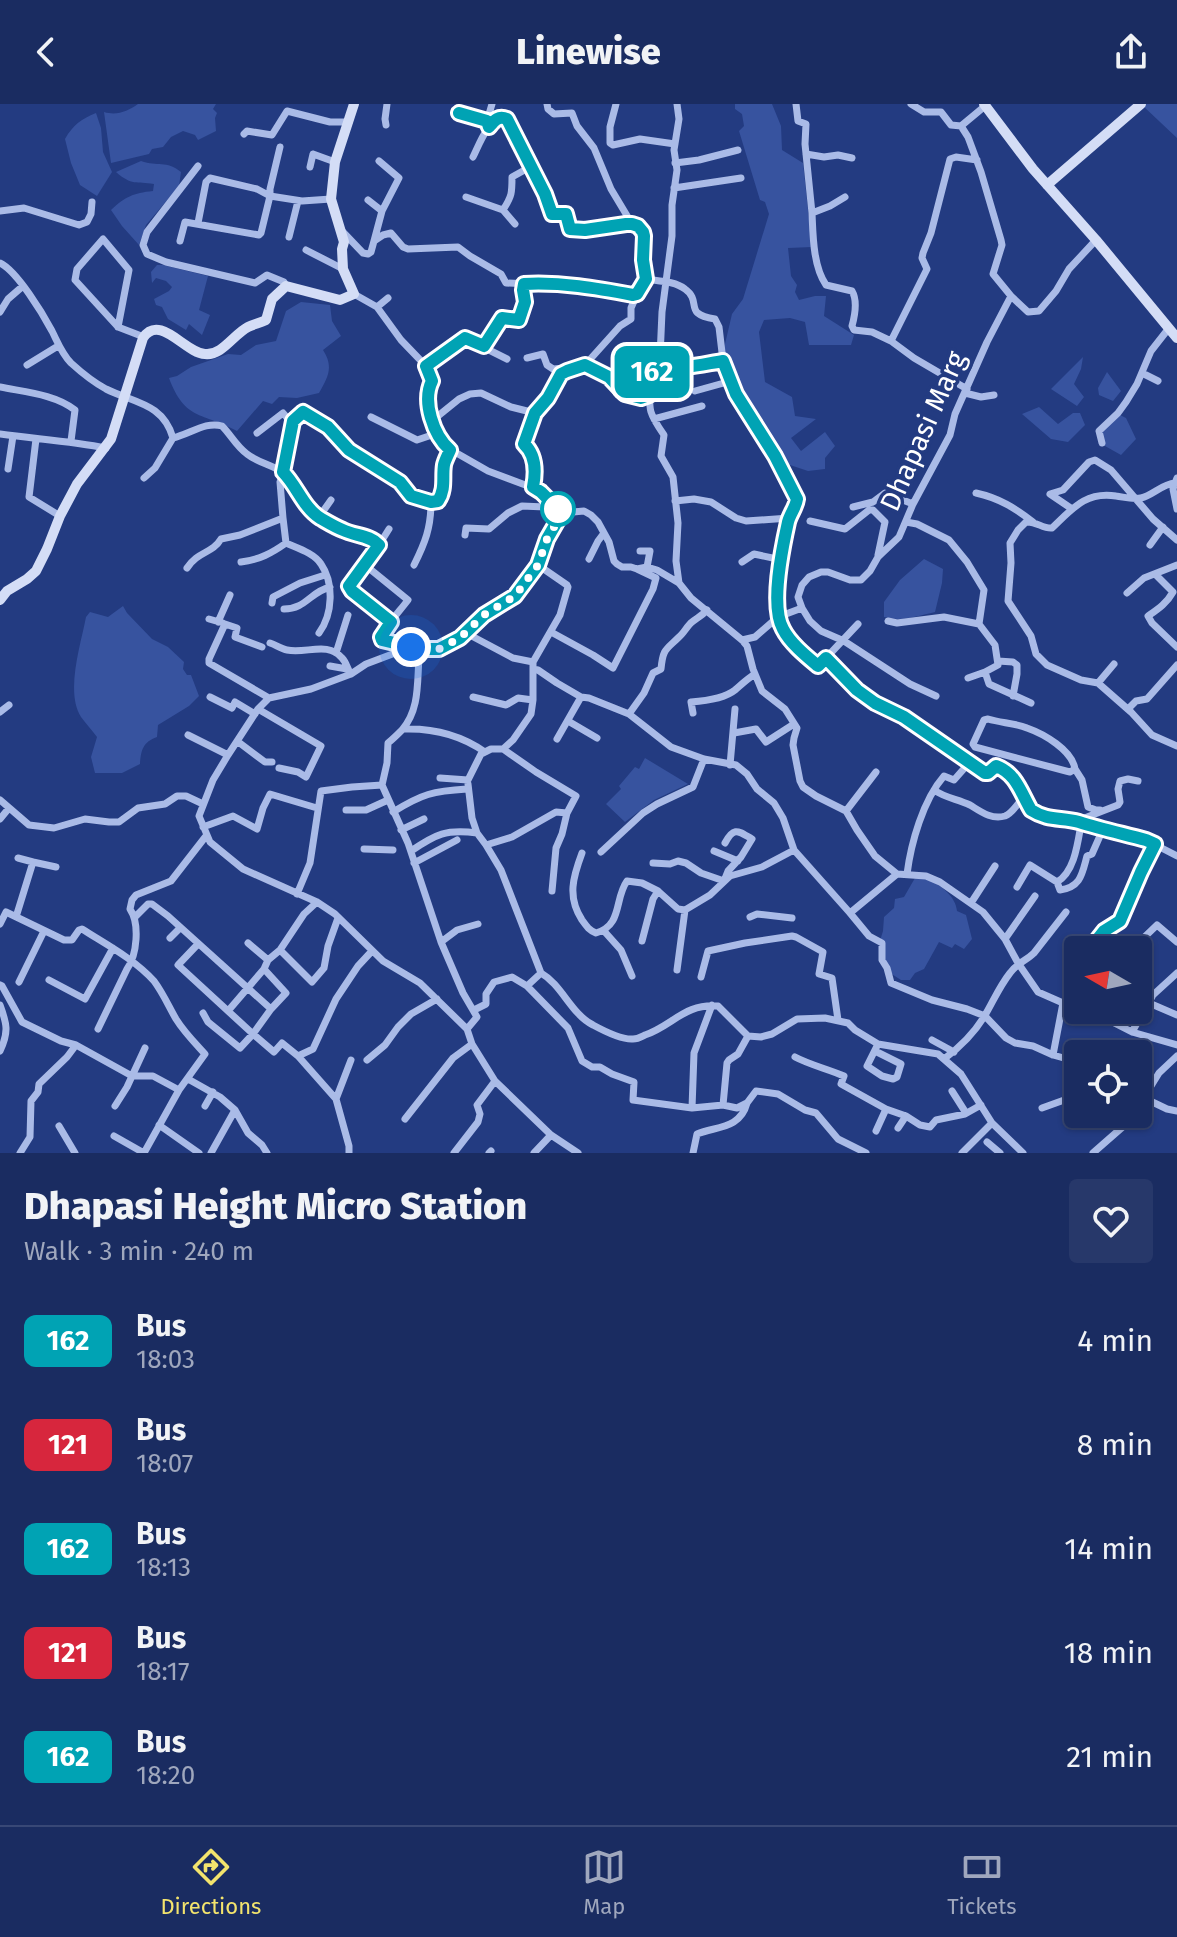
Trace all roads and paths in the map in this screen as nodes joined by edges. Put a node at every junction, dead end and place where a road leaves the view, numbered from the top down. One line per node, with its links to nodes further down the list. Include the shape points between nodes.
1 (354, 104): 12 (street)
2 (387, 104): 14 (street)
3 (492, 104): 13 (street)
4 (547, 104): 46 (street, via 554,114 572,113)
5 (616, 104): 17 (street, via 610,143 640,139)
6 (677, 104): 17 (street)
7 (796, 104): 20 (street, via 798,121 808,127)
8 (911, 104): 15 (street, via 924,112 941,112 951,125)
9 (1141, 104): 31 (street)
10 (984, 105): 15 (street); 31 (street)
11 (459, 113): 13 (street)
12 (348, 122): 16 (street, via 287,111 272,135); 25 (street)
13 (488, 124): 21 (street); 29 (street, via 507,119)
14 (386, 125)
15 (961, 126): 23 (street)
16 (244, 134)
17 (675, 144): 26 (street)
18 (280, 147): 33 (street)
19 (738, 150): 26 (street)
20 (806, 154): 22 (street); 43 (street)
21 (473, 157)
22 (852, 158)
23 (977, 160): 62 (street, via 1002,245 993,274); 69 (street, via 950,159 923,253 927,269)
24 (379, 161): 42 (street, via 399,178)
25 (335, 162): 28 (street, via 313,154); 36 (street)
26 (675, 163): 32 (street)
27 (198, 166): 59 (street, via 147,232 147,254 255,283 267,275)
28 (310, 167)
29 (530, 167): 40 (street, via 512,177 513,190); 46 (street, via 552,214 566,214 570,229)
30 (741, 178): 32 (street)
31 (1045, 183): 49 (street)
32 (674, 188): 56 (street)
33 (270, 196): 38 (street); 44 (street, via 259,235); 44 (street, via 210,178)
34 (466, 197): 40 (street)
35 (845, 197): 43 (street)
36 (331, 199): 38 (street); 47 (street)
37 (368, 200): 42 (street)
38 (298, 201): 48 (street)
39 (92, 202): 41 (street, via 87,222 79,225 24,208)
40 (503, 210): 45 (street)
41 (0, 211)
42 (382, 211): 51 (street)
43 (812, 213): 69 (street, via 822,281 854,294 854,330)
44 (198, 223): 50 (street, via 185,222)
45 (515, 224)
46 (632, 224): 55 (street, via 643,232)
47 (341, 229): 51 (street, via 364,253 371,252); 54 (street)
48 (289, 237)
49 (1096, 240): 62 (street, via 1039,311 1028,312); 67 (street)
50 (180, 241)
51 (374, 241): 57 (street, via 391,233 408,249 458,247 501,274 504,282)
52 (306, 250): 54 (street)
53 (0, 263): 58 (street)
54 (343, 269): 60 (street)
55 (646, 279): 56 (street); 61 (street)
56 (667, 282): 75 (street, via 689,292 699,316 715,319); 79 (street)
57 (524, 284): 61 (street); 71 (street, via 521,319 500,319)
58 (23, 286): 65 (street); 70 (street)
59 (286, 286): 60 (street, via 340,300); 68 (street, via 272,299 266,320 245,328 210,355 161,330)
60 (354, 294): 64 (street)
61 (637, 294): 77 (street, via 631,319)
62 (1011, 296): 87 (street, Dhapasi Marg)
63 (388, 298): 64 (street)
64 (377, 307): 78 (street)
65 (0, 312)
66 (118, 327): 66 (street, via 75,280 77,269 103,239 129,270); 68 (street)
67 (1174, 332): 81 (street, via 1151,351)
68 (144, 337): 90 (street)
69 (891, 341): 87 (street)
70 (58, 346): 76 (street); 90 (street, via 88,379)
71 (484, 346): 74 (street); 78 (street, via 465,338)
72 (625, 349): 84 (street)
73 (527, 358): 80 (street, via 543,354 553,369)
74 (507, 359)
75 (723, 361): 79 (street, via 686,369); 82 (street)
76 (27, 365)
77 (585, 365): 80 (street); 84 (street)
78 (426, 366): 95 (street, via 432,381 427,401)
79 (658, 366): 88 (street, via 650,376)
80 (576, 368): 92 (street, via 561,374)
81 (1142, 373): 83 (street); 104 (street, via 1126,403 1099,431)
82 (731, 381): 86 (street); 126 (street, via 793,488 797,504)
83 (1158, 381)
84 (616, 383): 88 (street, via 625,394)
85 (0, 387): 103 (street, via 70,406 75,410)
86 (695, 391)
87 (966, 391): 89 (street); 118 (street, Dhapasi Marg, via 950,435)
88 (649, 395): 94 (street)
89 (994, 395)
90 (125, 396): 101 (street, via 162,416); 105 (street)
91 (702, 406): 94 (street)
92 (535, 413): 95 (street, via 481,393 459,399); 111 (street, via 524,444 532,451)
93 (371, 417): 98 (street, via 417,440)
94 (654, 419): 115 (street, via 664,435 661,456 673,477)
95 (433, 420): 98 (street)
96 (293, 421): 97 (street, via 283,413); 108 (street); 116 (street, via 307,413 349,450 400,482 411,496)
97 (257, 433)
98 (438, 433): 106 (street)
99 (0, 434): 100 (street)
100 (13, 436): 102 (street); 107 (street)
101 (173, 438): 108 (street, via 219,424 247,454); 109 (street)
102 (36, 439): 103 (street); 123 (street, via 29,497)
103 (71, 441): 105 (street)
104 (1102, 443)
105 (106, 448): 123 (street)
106 (450, 450): 111 (street, via 496,475); 116 (street, via 442,495)
107 (8, 469)
108 (283, 472): 124 (street); 125 (street)
109 (144, 478)
110 (1176, 481): 113 (street); 121 (street)
111 (533, 487): 117 (street)
112 (976, 493): 129 (street, via 1006,502)
113 (1138, 499): 120 (street, via 1096,495); 120 (street, via 1095,460 1063,490 1050,494); 130 (street)
114 (331, 500): 124 (street)
115 (675, 501): 126 (street, via 711,502 746,521); 153 (street)
116 (431, 502): 145 (street, via 426,543)
117 (550, 503): 122 (street); 133 (street, via 522,506 489,529 466,528)
118 (913, 504): 119 (street, via 885,493); 128 (street, Dhapasi Marg)
119 (853, 507)
120 (1072, 509): 129 (street, via 1052,528)
121 (1177, 509)
122 (562, 513): 132 (street, via 584,511); 146 (street)
123 (60, 516): 157 (street, via 36,571)
124 (319, 517): 136 (street)
125 (283, 518): 135 (street); 149 (street, via 221,539)
126 (789, 518): 141 (street)
127 (810, 521): 139 (street, via 845,529 873,510 885,522)
128 (906, 522): 139 (street, Dhapasi Marg); 169 (street, via 949,540 967,562 984,590)
129 (1033, 522): 189 (street, via 1026,522 1012,538 1008,601 1047,665)
130 (1163, 527): 134 (street); 137 (street)
131 (389, 529): 136 (street)
132 (604, 533): 140 (street); 150 (street, via 614,561)
133 (465, 535)
134 (1177, 540)
135 (286, 543): 142 (street, via 270,555); 152 (street, via 320,562)
136 (379, 545): 144 (street)
137 (1150, 545)
138 (640, 551): 148 (street, via 650,551)
139 (878, 557): 159 (street, Dhapasi Marg, via 861,580 828,572 809,577 798,597)
140 (589, 559)
141 (782, 560): 143 (street, via 754,554); 163 (street)
142 (241, 562)
143 (742, 562)
144 (365, 565): 166 (street, via 349,586); 166 (street, via 408,600)
145 (414, 565)
146 (538, 565): 170 (street, via 568,587); 172 (street, via 515,596)
147 (1177, 565): 151 (street)
148 (647, 567): 150 (street); 153 (street)
149 (187, 568)
150 (637, 569): 170 (street, via 656,578 615,667)
151 (1155, 574): 155 (street); 176 (street, via 1173,592 1148,616)
152 (325, 575): 154 (street); 158 (street, via 273,597)
153 (679, 583): 161 (street)
154 (330, 587): 160 (street, via 295,609); 171 (street)
155 (1127, 593)
156 (230, 595): 167 (street)
157 (0, 600)
158 (272, 603)
159 (802, 608): 163 (street); 174 (street, via 814,626)
160 (284, 609)
161 (707, 610): 173 (street); 204 (street, via 665,649 661,669 653,673)
162 (348, 615): 178 (street)
163 (778, 617): 173 (street, via 755,637); 179 (street, via 818,666)
164 (209, 619): 167 (street)
165 (888, 621): 169 (street, via 944,617)
166 (391, 622): 175 (street, via 382,640)
167 (222, 623): 178 (street, via 237,628 235,637 288,650); 195 (street, via 209,663)
168 (858, 624): 174 (street)
169 (979, 624): 180 (street, via 995,645)
170 (551, 632): 184 (street)
171 (319, 633)
172 (466, 633): 177 (street, via 439,649); 184 (street)
173 (742, 640): 187 (street)
174 (841, 640): 179 (street); 190 (street)
175 (411, 647): 177 (street); 185 (street)
176 (1177, 647)
177 (420, 649): 207 (street, via 418,693)
178 (336, 653): 185 (street)
179 (826, 658): 219 (street, via 857,690)
180 (998, 661): 186 (street); 191 (street, via 1017,665)
181 (1114, 664): 189 (street)
182 (1177, 665): 200 (street, via 1147,699 1136,701)
183 (330, 666): 185 (street)
184 (533, 666): 194 (street); 196 (street)
185 (349, 672): 195 (street, via 311,689)
186 (985, 672): 188 (street); 191 (street, via 989,684)
187 (755, 674): 203 (street, via 723,696 691,702); 206 (street, via 762,691)
188 (968, 678)
189 (1098, 683): 200 (street)
190 (936, 696)
191 (1013, 696): 197 (street)
192 (210, 697): 201 (street, via 232,708 235,702)
193 (473, 697): 196 (street, via 506,705 518,698)
194 (581, 697): 204 (street); 205 (street)
195 (269, 698): 201 (street)
196 (533, 700): 214 (street, via 531,714)
197 (1031, 703)
198 (9, 705): 202 (street)
199 (735, 709): 208 (street)
200 (1129, 710): 213 (street, via 1152,735)
201 (257, 711): 212 (street); 212 (street, via 321,746 306,777 265,762)
202 (0, 712)
203 (693, 713)
204 (629, 714): 218 (street, via 671,747)
205 (568, 721): 210 (street); 211 (street)
206 (794, 724): 208 (street, via 766,742 756,729); 237 (street, via 803,787)
207 (403, 729): 215 (street, via 457,736); 226 (street, via 388,743)
208 (734, 733): 220 (street)
209 (188, 735): 216 (street)
210 (597, 738)
211 (557, 739)
212 (237, 741): 216 (street)
213 (1177, 746)
214 (503, 749): 215 (street); 239 (street, via 576,796)
215 (485, 752): 227 (street)
216 (228, 755): 232 (street)
217 (1000, 755): 221 (street); 222 (street); 222 (street, via 973,746 984,720 1037,732 1068,752)
218 (704, 759): 220 (street); 257 (street, via 693,787 643,813)
219 (969, 763): 221 (street, via 985,773); 228 (street, via 957,778 944,776)
220 (730, 765): 254 (street, via 747,774 774,803)
221 (996, 766): 229 (street, via 1011,774)
222 (1075, 769): 236 (street, via 1088,807)
223 (876, 772): 237 (street)
224 (440, 778): 227 (street)
225 (1138, 781): 236 (street, via 1120,781 1120,802)
226 (382, 785): 231 (street); 234 (street, via 321,791)
227 (468, 785): 238 (street, via 418,796); 246 (street)
228 (934, 790): 229 (street, via 977,812 1002,817); 268 (street)
229 (1024, 798): 242 (street, via 1042,817)
230 (0, 800): 233 (street)
231 (388, 800): 235 (street, via 366,810); 238 (street)
232 (203, 804): 233 (street, via 177,796 165,804 138,808 119,822 85,819 54,828 29,825); 243 (street)
233 (9, 808): 240 (street)
234 (317, 808): 243 (street, via 270,794 257,829 233,816); 274 (street, via 310,863)
235 (346, 810)
236 (1104, 810): 242 (street)
237 (846, 811): 267 (street, via 875,856)
238 (393, 812): 245 (street)
239 (567, 813): 251 (street, via 556,812); 272 (street, via 556,848)
240 (0, 819)
241 (424, 819): 245 (street)
242 (1081, 823): 244 (street); 270 (street, via 1070,866)
243 (203, 827): 247 (street)
244 (1103, 829): 250 (street); 270 (street, via 1079,881 1060,890)
245 (401, 830): 255 (street)
246 (477, 833): 251 (street); 255 (street, via 445,832)
247 (206, 836): 274 (street, via 243,869); 282 (street, via 171,881 136,895 130,909)
248 (457, 840): 263 (street)
249 (725, 843): 261 (street, via 737,831 752,839)
250 (1155, 844): 259 (street); 291 (street, via 1120,921)
251 (486, 845): 308 (street)
252 (364, 849): 253 (street)
253 (393, 850)
254 (794, 850): 269 (street); 280 (street)
255 (411, 851): 263 (street)
256 (714, 851): 261 (street)
257 (601, 852)
258 (582, 853): 290 (street, via 572,894 576,910 590,930)
259 (1177, 856)
260 (18, 858): 262 (street)
261 (738, 861): 269 (street)
262 (33, 862): 266 (street); 281 (street)
263 (414, 863): 296 (street)
264 (653, 863): 269 (street, via 686,863)
265 (995, 866): 277 (street)
266 (56, 867)
267 (897, 874): 268 (street); 280 (street)
268 (907, 874): 277 (street, via 940,882)
269 (724, 881): 278 (street)
270 (1057, 882): 271 (street, via 1030,865)
271 (1017, 887)
272 (552, 891)
273 (658, 891): 278 (street); 290 (street, via 627,881); 295 (street)
274 (297, 894): 276 (street)
275 (1035, 896): 294 (street)
276 (317, 902): 284 (street); 301 (street)
277 (971, 903): 294 (street)
278 (685, 910): 307 (street)
279 (1066, 912): 305 (street, via 1034,953)
280 (850, 913): 328 (street, via 882,943 891,983)
281 (16, 917): 286 (street, via 6,912); 289 (street)
282 (135, 917): 288 (street, via 150,904); 304 (street)
283 (750, 917): 285 (street)
284 (338, 918): 301 (street, via 324,968 312,982); 302 (street)
285 (792, 918)
286 (0, 924)
287 (478, 924): 296 (street)
288 (180, 928): 293 (street); 299 (street)
289 (44, 931): 300 (street, via 72,940 82,929); 313 (street)
290 (604, 931): 310 (street, via 621,950)
291 (1100, 936)
292 (1146, 936): 297 (street, via 1157,925)
293 (170, 938)
294 (1005, 939): 305 (street)
295 (642, 941)
296 (441, 942): 324 (street)
297 (1177, 942)
298 (248, 943): 303 (street)
299 (198, 944): 316 (street); 325 (street, via 178,965)
300 (113, 948): 304 (street); 312 (street, via 85,999)
301 (280, 950): 303 (street)
302 (372, 951): 318 (street); 346 (street, via 336,999 313,1049)
303 (268, 960): 306 (street)
304 (133, 961): 332 (street); 354 (street, via 154,981 205,1054)
305 (1018, 963): 319 (street, via 1038,992); 328 (street)
306 (264, 969): 316 (street); 323 (street, via 286,993)
307 (677, 970)
308 (541, 973): 315 (street); 322 (street, via 587,1021 633,1039 656,1032 695,1007)
309 (1177, 973): 317 (street)
310 (632, 976)
311 (701, 977): 329 (street, via 708,951 796,937 823,952 819,974 832,978)
312 (49, 980)
313 (19, 982)
314 (0, 985): 339 (street, via 22,1022)
315 (527, 986): 324 (street, via 512,977 494,982 486,1004); 370 (street, via 568,1028 582,1061 634,1082 633,1100)
316 (247, 987): 323 (street); 325 (street)
317 (1152, 997)
318 (437, 999): 333 (street); 352 (street, via 411,1014)
319 (1063, 1003): 345 (street)
320 (1152, 1004): 327 (street)
321 (0, 1005): 343 (street, via 7,1023)
322 (712, 1005): 336 (street); 370 (street, via 694,1053)
323 (271, 1009): 335 (street)
324 (474, 1010): 333 (street, via 477,1017)
325 (228, 1011): 335 (street)
326 (203, 1013): 335 (street, via 240,1048)
327 (1177, 1015)
328 (985, 1016): 344 (street); 345 (street, via 1006,1038)
329 (838, 1020): 336 (street, via 797,1019 772,1034); 341 (street)
330 (1119, 1024): 334 (street)
331 (1137, 1024): 334 (street)
332 (98, 1029)
333 (467, 1029): 338 (street)
334 (1132, 1032): 340 (street)
335 (253, 1034): 346 (street, via 274,1052 282,1043)
336 (748, 1036): 366 (street, via 727,1063)
337 (932, 1040): 344 (street)
338 (472, 1044): 355 (street); 377 (street, via 453,1058)
339 (76, 1045): 353 (street); 391 (street, via 39,1084 31,1102 30,1137)
340 (1177, 1045)
341 (876, 1047): 341 (street, via 901,1064 897,1077 882,1076 867,1066); 350 (street, via 932,1052)
342 (145, 1048): 353 (street)
343 (0, 1051)
344 (954, 1052): 350 (street)
345 (1053, 1055): 349 (street)
346 (298, 1056): 361 (street)
347 (1177, 1056): 356 (street)
348 (795, 1057): 358 (street, via 844,1076 841,1084)
349 (1064, 1058)
350 (944, 1059): 367 (street)
351 (351, 1060): 361 (street)
352 (367, 1060)
353 (132, 1076): 357 (street, via 153,1076); 368 (street)
354 (188, 1079): 357 (street); 360 (street)
355 (495, 1081): 384 (street); 388 (street, via 477,1105 480,1118)
356 (1152, 1085)
357 (179, 1090): 379 (street)
358 (851, 1091): 363 (street); 372 (street)
359 (952, 1091): 375 (street)
360 (213, 1092): 369 (street); 373 (street)
361 (336, 1099): 397 (street)
362 (1064, 1100): 371 (street)
363 (847, 1102)
364 (1152, 1102): 374 (street)
365 (747, 1103): 366 (street, via 737,1108); 389 (street, via 756,1091 778,1094 816,1113 838,1139); 402 (street, via 731,1124 700,1131)
366 (723, 1105): 370 (street)
367 (981, 1105): 375 (street); 378 (street)
368 (115, 1106)
369 (205, 1106)
370 (692, 1108)
371 (1042, 1108)
372 (886, 1109): 376 (street); 383 (street)
373 (235, 1110): 395 (street); 396 (street)
374 (1177, 1111)
375 (966, 1113): 376 (street, via 936,1120 930,1127)
376 (906, 1116): 381 (street)
377 (405, 1119)
378 (992, 1123): 387 (street); 403 (street)
379 (159, 1125): 393 (street); 394 (street)
380 (59, 1126): 392 (street)
381 (898, 1128)
382 (1122, 1128): 390 (street)
383 (876, 1131)
384 (551, 1135): 400 (street); 401 (street)
385 (114, 1136): 393 (street)
386 (987, 1142): 404 (street)
387 (1012, 1143): 404 (street); 405 (street)
388 (461, 1146): 398 (street); 399 (street)
389 (859, 1152)
390 (1096, 1152)
391 (20, 1153)
392 (75, 1153)
393 (144, 1153)
394 (199, 1153)
395 (211, 1153)
396 (267, 1153)
397 (349, 1153)
398 (454, 1153)
399 (469, 1153)
400 (534, 1153)
401 (577, 1153)
402 (693, 1153)
403 (962, 1153)
404 (1001, 1153)
405 (1023, 1153)

